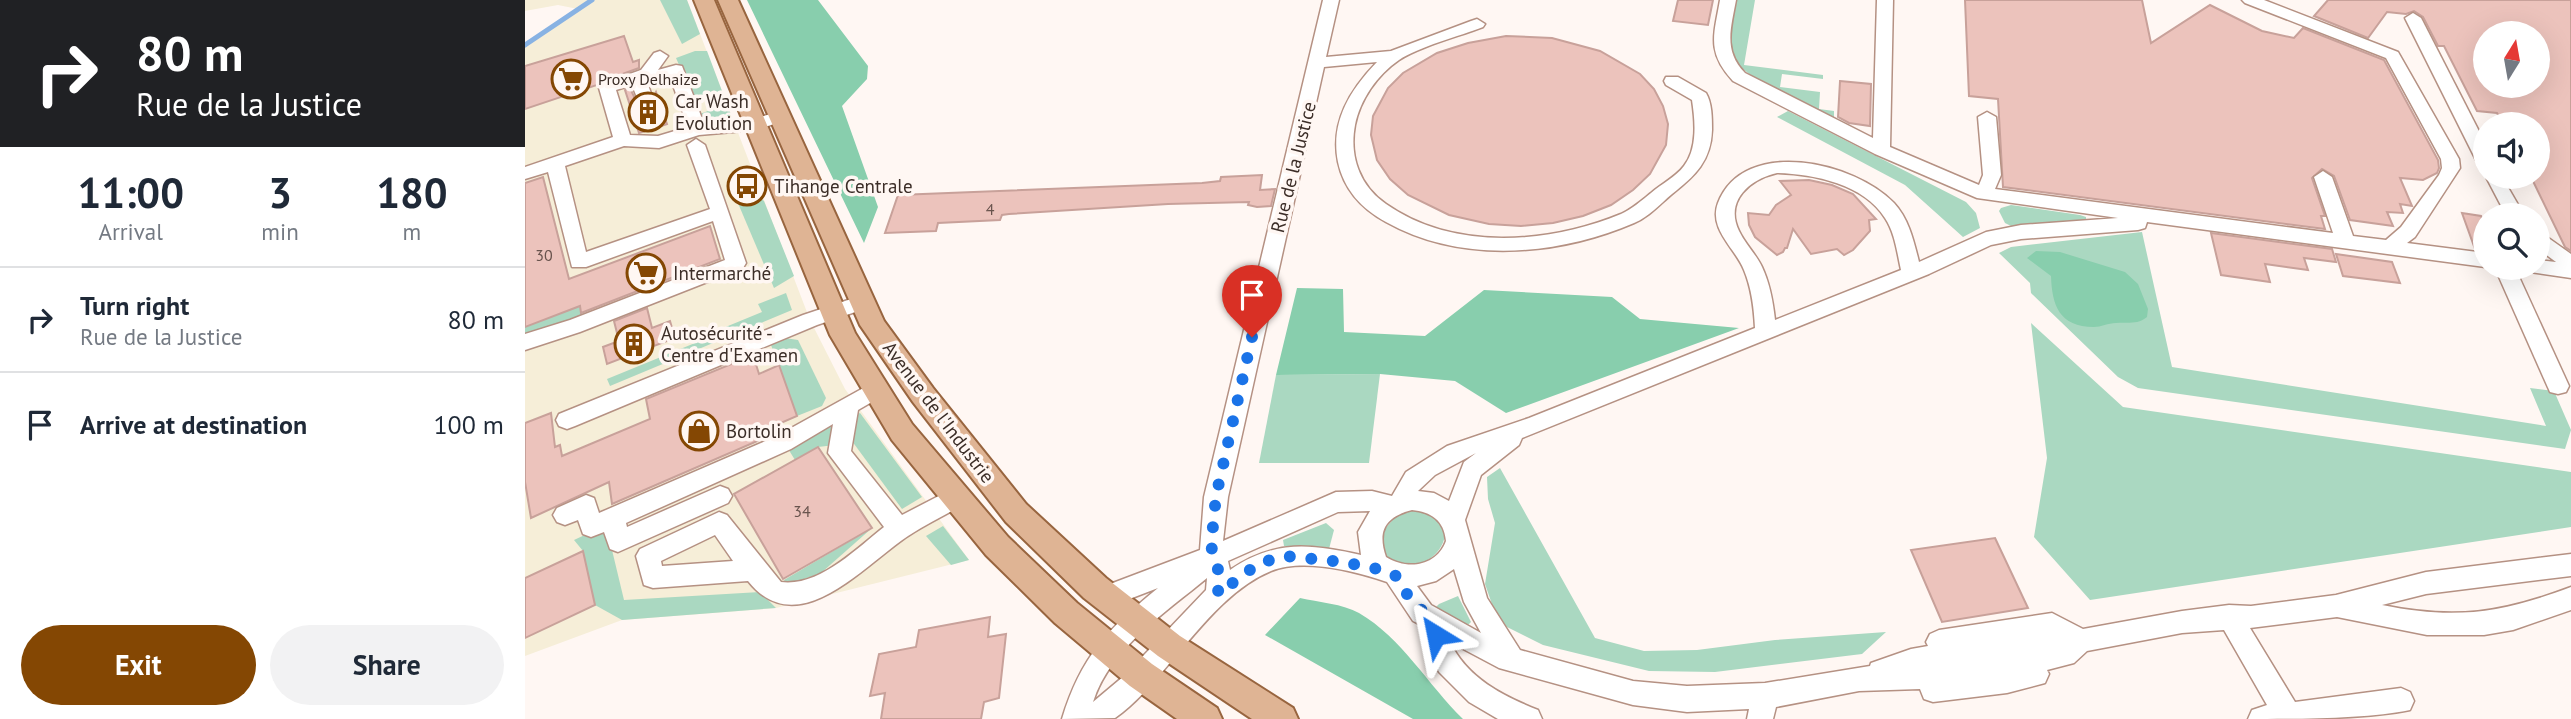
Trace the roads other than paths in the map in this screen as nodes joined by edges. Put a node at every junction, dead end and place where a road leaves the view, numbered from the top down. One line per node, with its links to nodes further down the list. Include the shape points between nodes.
1 (704, 0): 15 (main road, Avenue de l'Industrie)
2 (728, 0): 15 (main road, Avenue de l'Industrie)
3 (1331, 0): 11 (street, Rue de la Justice)
4 (1728, 0): 19 (street, via 1720,51 1729,68)
5 (1885, 0): 19 (street)
6 (2250, 0): 28 (street, via 2392,55 2451,168 2408,232)
7 (2413, 18): 16 (street)
8 (1477, 24): 9 (street)
9 (1394, 56): 11 (street); 12 (street, via 1372,74 1353,101 1345,129 1346,162 1360,193 1388,214 1430,234 1482,244 1563,238 1631,217 1691,171 1702,147 1705,122 1700,97)
10 (660, 57): 18 (street, via 647,74 607,88)
11 (1318, 63): 51 (street, Rue de la Justice, via 1216,496 1211,546)
12 (1672, 81)
13 (644, 96): 17 (street, via 639,82 676,70)
14 (1987, 117): 23 (street, via 1992,175)
15 (768, 120): 17 (street, via 729,127 710,140); 35 (main road, Avenue de l'Industrie); 36 (main road, Avenue de l'Industrie)
16 (2473, 136)
17 (697, 138): 18 (street, via 657,135); 24 (street)
18 (623, 140): 20 (street)
19 (1881, 150): 23 (street)
20 (555, 163): 21 (street); 24 (street, via 579,262)
21 (525, 173)
22 (2323, 177): 26 (street)
23 (1984, 194): 25 (street)
24 (720, 212): 38 (street, via 736,263)
25 (2171, 219): 26 (street); 33 (street, via 1986,239)
26 (2346, 242): 28 (street)
27 (2550, 247): 30 (street)
28 (2389, 248): 29 (street)
29 (2473, 258)
30 (2571, 264)
31 (2550, 269): 32 (street)
32 (2571, 271)
33 (1912, 273): 37 (street); 37 (street, via 1896,219 1866,190 1825,171 1797,167 1752,175 1727,204 1726,219 1732,238 1753,268 1764,306)
34 (2510, 280): 39 (street)
35 (863, 302): 36 (street); 56 (main road, Avenue de l'Industrie, via 873,325 923,395 1016,513)
36 (834, 313): 40 (main road, Avenue de l'Industrie); 42 (street)
37 (1765, 332): 43 (street)
38 (525, 342)
39 (2557, 386)
40 (876, 389): 41 (street); 45 (main road, Avenue de l'Industrie, via 902,432)
41 (848, 405): 48 (street, via 783,443); 49 (street, via 839,453)
42 (567, 420)
43 (1534, 426): 46 (street, via 1450,456 1412,480); 50 (street, via 1472,469)
44 (720, 496): 48 (street, via 618,542)
45 (956, 497): 49 (street); 64 (main road, Avenue de l'Industrie, via 997,546)
46 (1397, 504): 50 (street, via 1412,500 1436,504); 51 (street, via 1336,502); 54 (street, via 1378,517 1369,538 1375,563)
47 (565, 515): 48 (street, via 586,505 590,527)
48 (613, 518)
49 (899, 529): 53 (street, via 823,585 789,595 774,592)
50 (1456, 531): 54 (street, via 1450,560 1424,576); 65 (street, via 1476,602)
51 (1216, 555): 55 (street, Rue de la Justice); 56 (street); 61 (street)
52 (2571, 565): 58 (street, via 2426,583)
53 (754, 570)
54 (1389, 573): 55 (street, via 1286,556 1259,563); 60 (street)
55 (1218, 594): 63 (street)
56 (1107, 597): 61 (main road, Avenue de l'Industrie)
57 (2571, 598): 58 (street, via 2546,610 2470,627 2381,618)
58 (2336, 606): 59 (street)
59 (2229, 616): 62 (street); 70 (street)
60 (1432, 620): 65 (street, via 1499,656); 75 (street, via 1440,650 1461,682)
61 (1138, 622): 63 (main road, Avenue de l'Industrie); 64 (street)
62 (2081, 641): 66 (street, via 2052,624 1983,634 1906,649); 66 (street, via 2070,666 2007,681 1920,691)
63 (1169, 646): 67 (street); 74 (main road, Avenue de l'Industrie)
64 (1110, 649): 67 (main road, Avenue de l'Industrie); 71 (street, via 1087,682)
65 (1510, 657): 69 (street, via 1633,693)
66 (1859, 679): 69 (street)
67 (1133, 684): 72 (street); 73 (main road, Avenue de l'Industrie)
68 (2401, 701): 70 (street)
69 (1762, 708)
70 (2287, 714): 76 (street)
71 (1075, 719)
72 (1088, 719)
73 (1205, 719)
74 (1281, 719)
75 (1529, 719)
76 (2261, 719)

